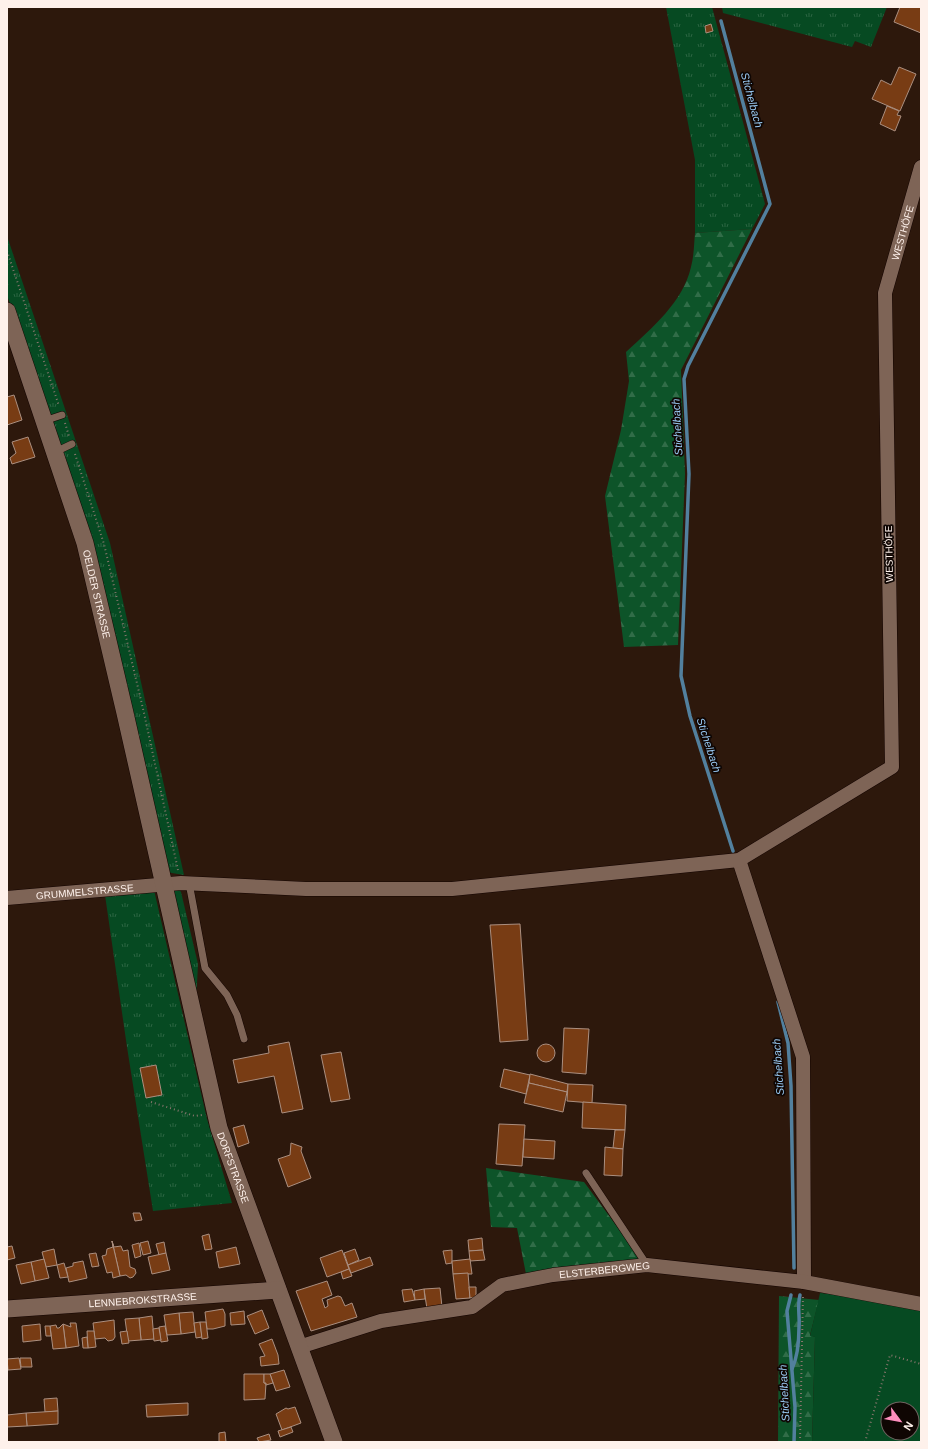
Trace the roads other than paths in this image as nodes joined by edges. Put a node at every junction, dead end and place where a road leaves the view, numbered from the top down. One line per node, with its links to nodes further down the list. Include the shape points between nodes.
1 (921, 167): 7 (street, WESTHÖFE, via 885,293 892,767)
2 (7, 311): 4 (street, OELDER STRASSE)
3 (62, 415): 4 (lane)
4 (44, 421): 6 (street, OELDER STRASSE)
5 (72, 444): 6 (lane)
6 (54, 452): 9 (street, OELDER STRASSE, via 84,543 125,713)
7 (739, 860): 8 (street, GRUMMELSTRASSE, via 452,890 306,889); 14 (street, via 803,1057)
8 (189, 883): 9 (street, GRUMMELSTRASSE); 11 (lane, via 205,968 227,994 237,1015)
9 (162, 884): 10 (street, GRUMMELSTRASSE); 15 (street, DORFSTRASSE, via 218,1128)
10 (7, 898)
11 (244, 1040)
12 (586, 1173): 13 (lane)
13 (647, 1264): 14 (street, ELSTERBERGWEG); 18 (street, ELSTERBERGWEG, via 553,1275 502,1285 472,1307 381,1321)
14 (804, 1282): 16 (street, ELSTERBERGWEG)
15 (278, 1290): 17 (street, LENNEBROKSTRASSE); 18 (street, DORFSTRASSE)
16 (921, 1304)
17 (7, 1309)
18 (299, 1347): 19 (street, DORFSTRASSE)
19 (334, 1442)

